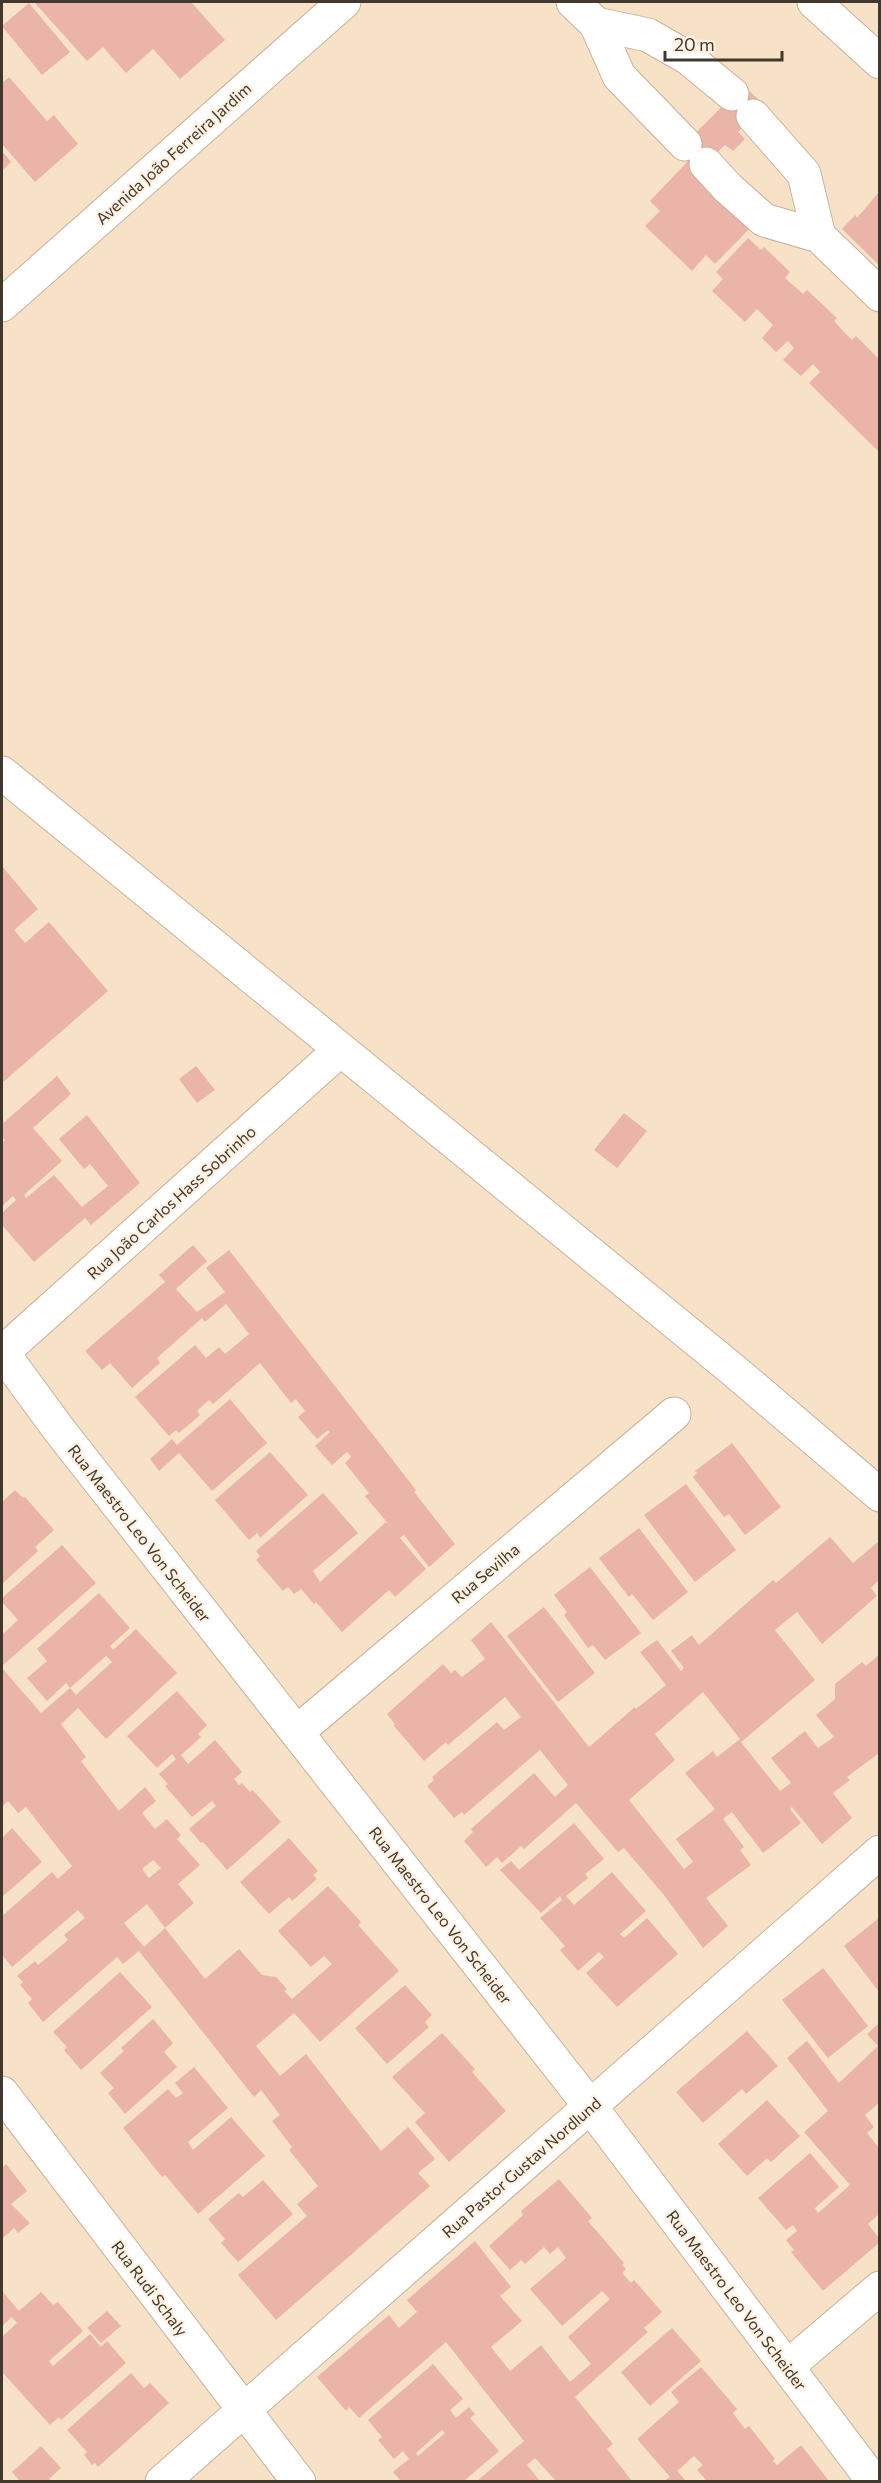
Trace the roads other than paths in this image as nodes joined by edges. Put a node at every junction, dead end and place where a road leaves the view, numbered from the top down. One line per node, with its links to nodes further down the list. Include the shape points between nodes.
1 (344, 2): 7 (street, Avenida João Ferreira Jardim)
2 (814, 2): 4 (street)
3 (584, 13): 5 (street, via 619,76 728,188 764,220); 5 (street, via 648,35 688,57 743,105 804,174)
4 (879, 62)
5 (819, 236): 6 (street)
6 (879, 295)
7 (2, 306)
8 (2, 773): 9 (street)
9 (340, 1050): 10 (street, Rua João Carlos Hass Sobrinho); 12 (street, via 732,1369)
10 (2, 1353): 13 (street, Rua Maestro Leo Von Scheider)
11 (674, 1414): 13 (street, Rua Sevilha)
12 (879, 1495)
13 (297, 1732): 16 (street, Rua Maestro Leo Von Scheider)
14 (879, 1852): 16 (street, Rua Pastor Gustav Nordlund)
15 (2, 2093): 19 (street, Rua Rudi Schaly)
16 (591, 2106): 18 (street, Rua Maestro Leo Von Scheider); 19 (street, Rua Pastor Gustav Nordlund)
17 (879, 2288): 18 (street)
18 (788, 2366): 22 (street, Rua Maestro Leo Von Scheider)
19 (244, 2410): 20 (street, Rua Pastor Gustav Nordlund); 21 (street, Rua Rudi Schaly)
20 (162, 2481)
21 (299, 2481)
22 (874, 2481)

